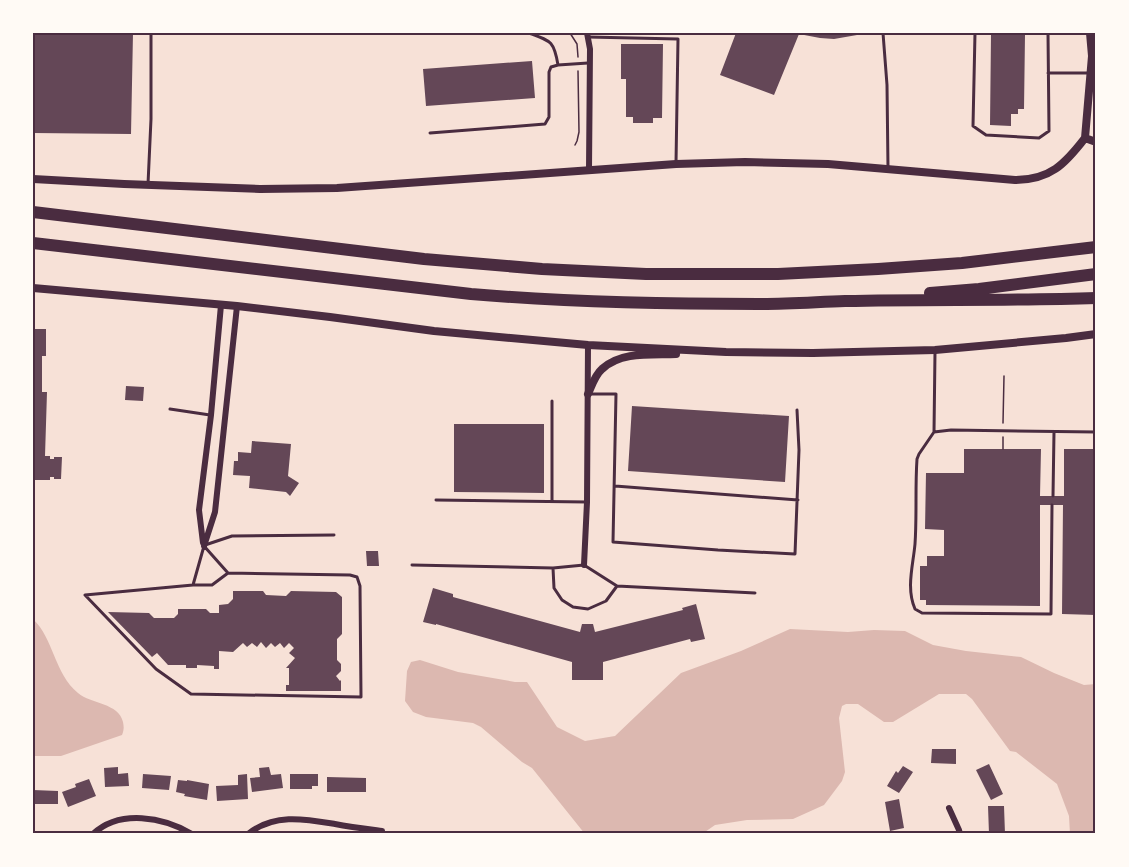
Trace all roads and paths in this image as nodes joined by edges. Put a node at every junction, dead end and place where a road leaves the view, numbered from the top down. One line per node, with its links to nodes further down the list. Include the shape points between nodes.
1 (151, 33): 22 (lane)
2 (529, 33): 11 (lane, via 550,42 556,50)
3 (570, 33): 10 (path, via 577,44)
4 (883, 33): 19 (lane)
5 (975, 33): 12 (lane, via 973,126 986,135 1038,138 1049,131)
6 (1048, 33): 12 (lane)
7 (1090, 33): 13 (street)
8 (587, 35): 9 (street); 18 (lane, via 678,39)
9 (590, 63): 10 (lane); 20 (street)
10 (578, 64): 11 (lane); 17 (path, via 579,132)
11 (558, 65): 14 (lane, via 549,72 549,117 545,124)
12 (1048, 73): 13 (lane)
13 (1090, 73): 15 (street)
14 (430, 133)
15 (1085, 138): 16 (street); 19 (street, via 1054,171 1029,180)
16 (1096, 142)
17 (575, 145)
18 (676, 164): 19 (street, via 756,162); 20 (street)
19 (888, 168)
20 (589, 170): 22 (street, via 337,188)
21 (33, 179): 22 (street)
22 (148, 184)
23 (33, 212): 25 (highway, via 424,259 646,274 878,270)
24 (33, 243): 29 (highway, via 522,298 760,304)
25 (1096, 247)
26 (1096, 274): 29 (highway)
27 (33, 288): 30 (street)
28 (1096, 298): 29 (highway)
29 (845, 301)
30 (221, 305): 31 (street); 43 (street)
31 (237, 306): 35 (street, via 434,331); 57 (street, via 215,512)
32 (1096, 334): 33 (street)
33 (1066, 338): 34 (street); 36 (street)
34 (1096, 338)
35 (588, 345): 37 (street); 39 (street)
36 (935, 350): 37 (street); 46 (lane)
37 (713, 351): 39 (street, via 622,357 602,369)
38 (1004, 376): 44 (path)
39 (588, 394): 49 (lane, via 616,394); 54 (street)
40 (552, 401): 53 (lane)
41 (170, 409): 43 (lane)
42 (797, 410): 52 (lane)
43 (211, 415): 57 (street, via 199,510)
44 (1003, 431): 45 (lane); 46 (lane); 48 (path)
45 (1054, 431): 47 (lane); 50 (lane)
46 (934, 432): 55 (lane, via 917,459 910,599 915,609 922,613 1052,614)
47 (1096, 432)
48 (1003, 449)
49 (615, 486): 52 (lane); 52 (lane, via 613,542 646,545 795,554)
50 (1053, 496)
51 (436, 500): 53 (lane)
52 (798, 500)
53 (552, 501): 54 (lane)
54 (586, 502): 59 (street)
55 (1052, 505)
56 (334, 535): 57 (lane, via 232,536)
57 (204, 546): 61 (lane); 62 (lane)
58 (412, 565): 60 (lane)
59 (584, 565): 60 (lane); 63 (lane)
60 (553, 568): 63 (lane, via 554,588 573,607 588,609 606,601)
61 (228, 573): 62 (lane, via 212,585); 62 (lane, via 357,577 361,696 191,694 156,669 85,595)
62 (193, 585)
63 (617, 586): 64 (lane)
64 (755, 593)
65 (949, 808): 70 (street)
66 (382, 831): 69 (street, via 285,819)
67 (93, 834): 68 (street, via 113,822 131,818 170,824)
68 (192, 834)
69 (248, 834)
70 (960, 834)

